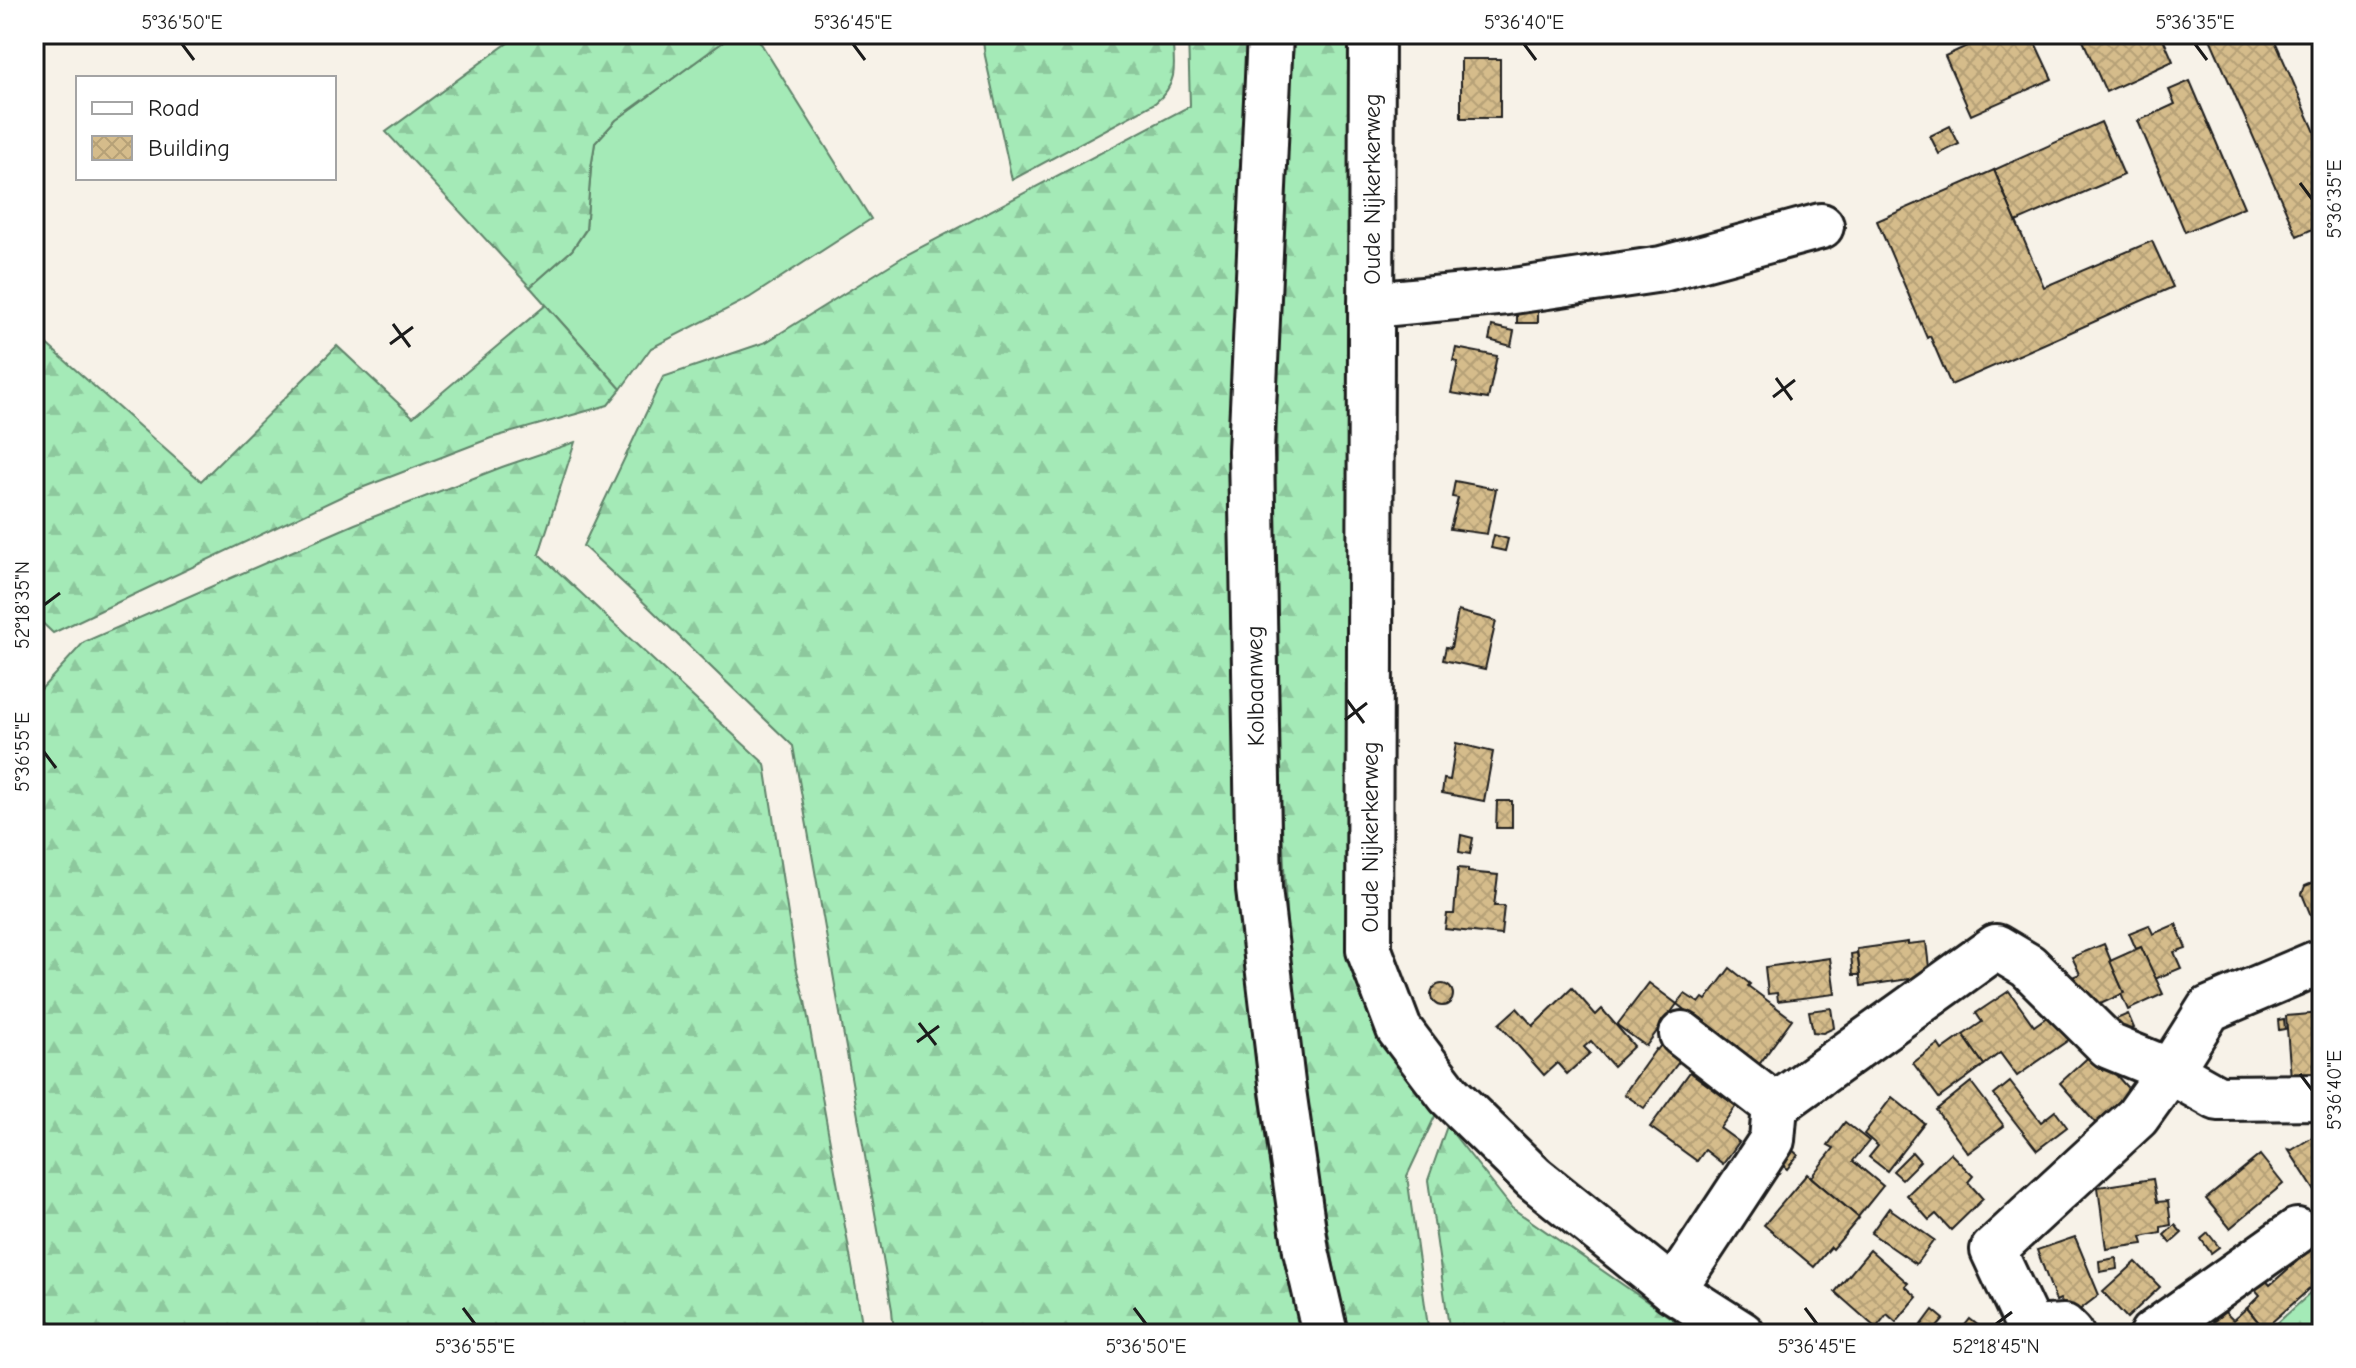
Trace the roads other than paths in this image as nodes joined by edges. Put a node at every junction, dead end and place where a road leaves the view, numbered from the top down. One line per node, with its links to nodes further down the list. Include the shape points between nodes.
1 (1270, 34): 13 (street, Kolbaanweg, via 1251,451 1259,889 1306,1251)
2 (1372, 34): 4 (street, Oude Nijkerkerweg)
3 (1821, 226): 4 (street, via 1662,269)
4 (1371, 305): 11 (street, Oude Nijkerkerweg, via 1369,950 1399,1029 1449,1095 1534,1178)
5 (2322, 961): 7 (street, via 2209,1009)
6 (1682, 1034): 9 (street)
7 (2170, 1071): 8 (street, via 2218,1098); 9 (street, via 2109,1046 2028,966 1996,947); 12 (street, via 2137,1117 1993,1250)
8 (2322, 1097)
9 (1775, 1106): 11 (street, via 1772,1140)
10 (2297, 1231): 15 (street)
11 (1673, 1290): 14 (street, Oude Nijkerkerweg)
12 (2043, 1332)
13 (1325, 1334)
14 (1742, 1334)
15 (2152, 1334)

